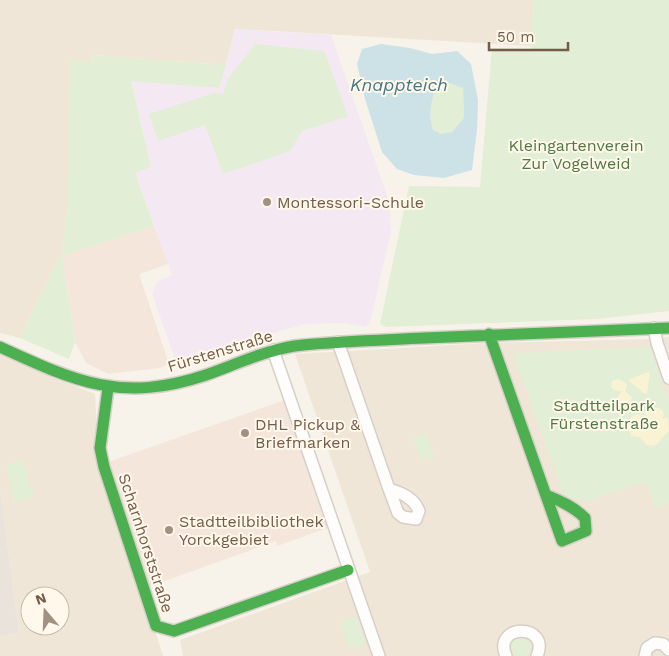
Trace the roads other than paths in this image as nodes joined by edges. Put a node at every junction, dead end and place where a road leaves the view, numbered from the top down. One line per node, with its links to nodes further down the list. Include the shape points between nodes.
1 (654, 328): 2 (street, Fürstenstraße); 3 (street, Fürstenstraße); 7 (street)
2 (669, 328)
3 (489, 334): 4 (street, Fürstenstraße); 10 (street)
4 (338, 342): 6 (street, Fürstenstraße); 9 (street)
5 (0, 347): 8 (street, Fürstenstraße, via 71,378)
6 (273, 350): 8 (street, Fürstenstraße, via 178,383 139,390); 11 (street)
7 (669, 378)
8 (108, 388): 11 (street, Scharnhorststraße, via 100,448 156,626 174,631)
9 (389, 490)
10 (546, 495)
11 (348, 570): 13 (street)
12 (669, 650): 16 (street, via 663,644 655,643 647,648)
13 (379, 656)
14 (506, 656): 15 (street, via 507,638 523,630 537,640)
15 (537, 656)
16 (646, 656)

